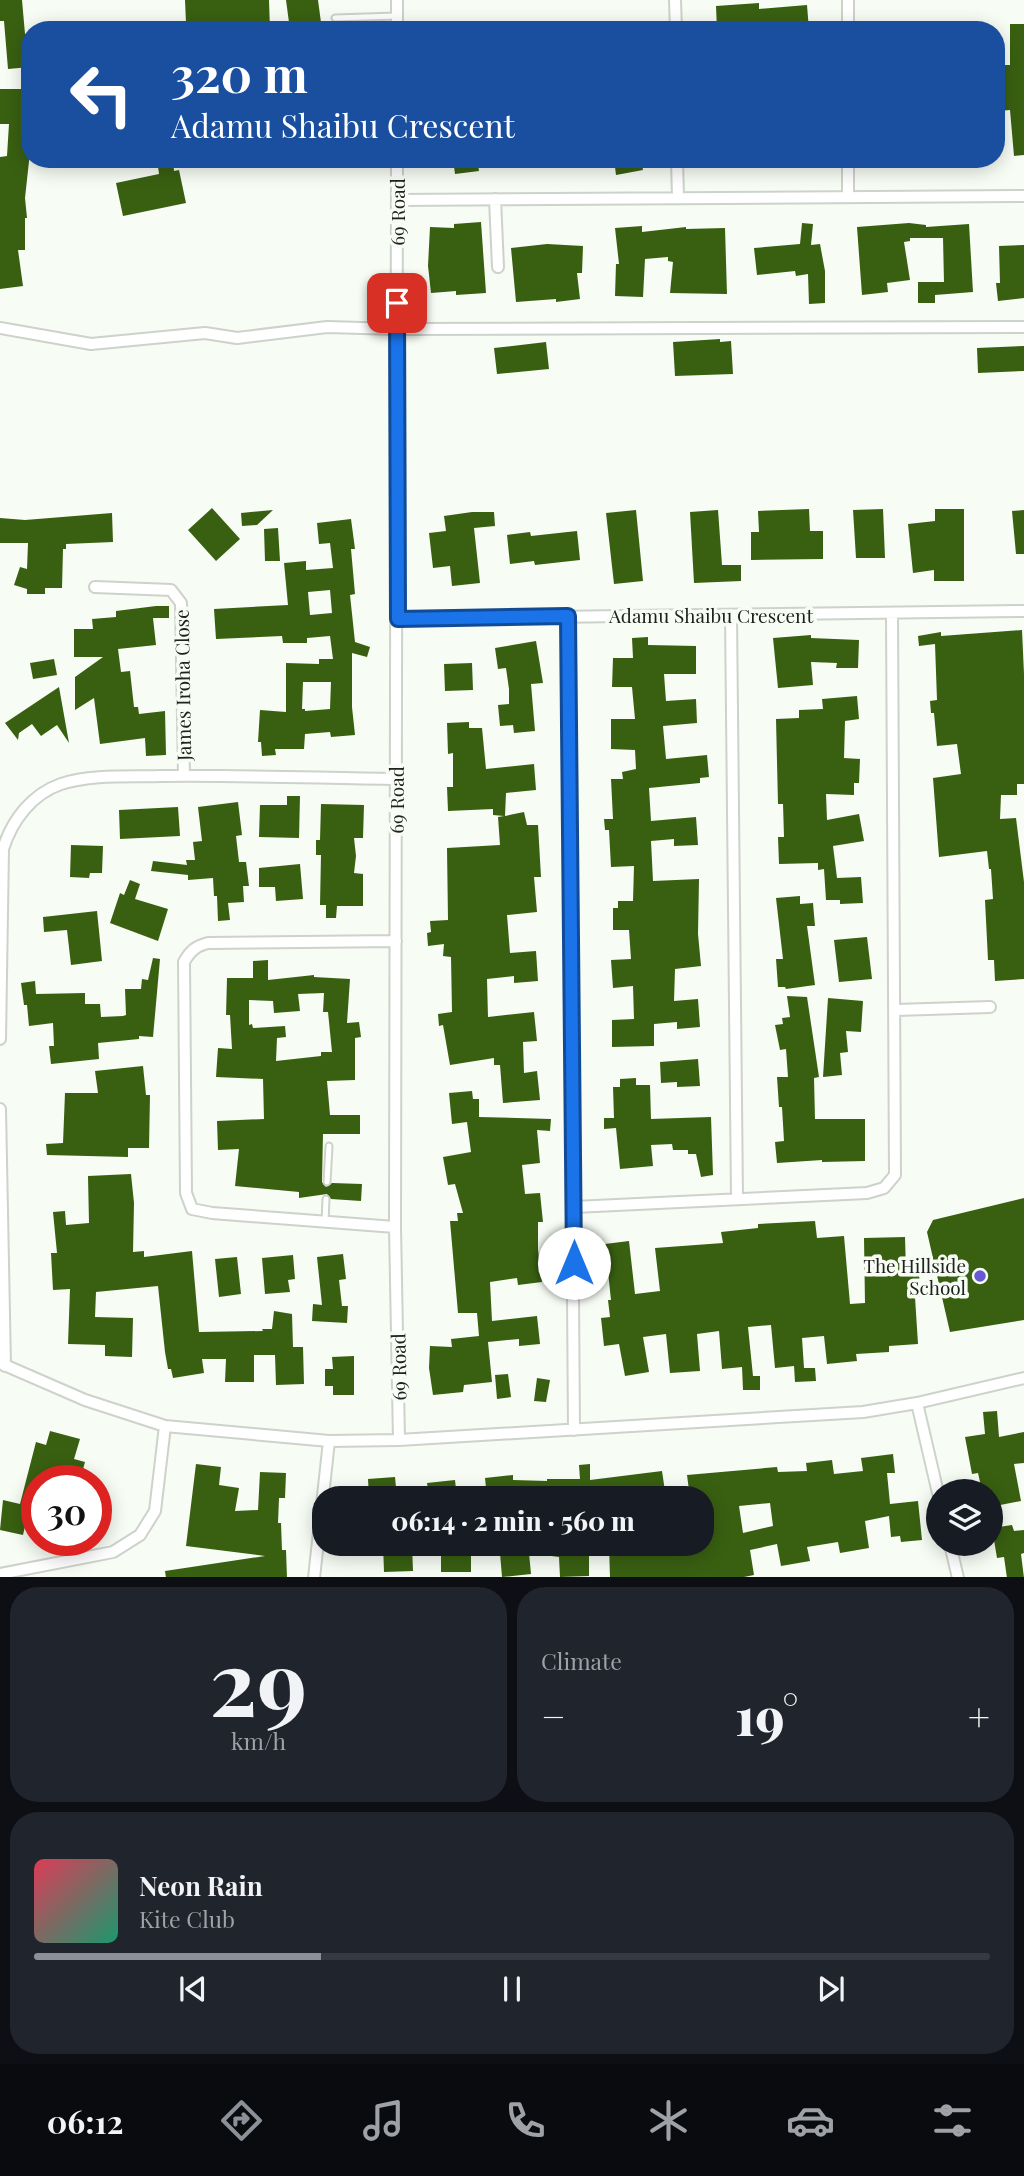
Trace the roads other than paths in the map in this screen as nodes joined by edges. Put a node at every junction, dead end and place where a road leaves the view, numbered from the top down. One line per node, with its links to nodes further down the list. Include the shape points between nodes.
1 (397, 0): 4 (street)
2 (675, 0): 7 (street)
3 (848, 0): 8 (street)
4 (397, 16): 5 (lane); 6 (street)
5 (335, 18)
6 (397, 21)
7 (676, 21)
8 (848, 21)
9 (397, 168): 15 (street, 69 Road)
10 (677, 168): 14 (street)
11 (848, 168): 13 (street)
12 (1024, 196): 13 (street)
13 (848, 197): 14 (street)
14 (678, 198): 16 (street)
15 (397, 200): 16 (street); 20 (street, 69 Road)
16 (495, 200): 17 (street)
17 (498, 267)
18 (1024, 327): 20 (street)
19 (0, 328): 20 (street, via 91,344 205,333 237,338 327,327)
20 (397, 329): 26 (street, 69 Road)
21 (95, 587): 27 (street, James Iroha Close, via 162,588 171,590 181,603)
22 (1024, 611): 23 (street, Adamu Shaibu Crescent)
23 (892, 613): 24 (street, Adamu Shaibu Crescent); 32 (street)
24 (731, 615): 25 (street, Adamu Shaibu Crescent); 37 (street)
25 (568, 616): 26 (street, Adamu Shaibu Crescent); 39 (street)
26 (398, 619): 28 (street, 69 Road)
27 (184, 776): 28 (street); 29 (street, via 91,779 48,791 23,810 8,835)
28 (396, 779): 30 (street, 69 Road)
29 (1, 890): 33 (street)
30 (396, 941): 40 (street, via 208,943 197,946 184,962 186,1193 192,1209); 41 (street, 69 Road)
31 (990, 1007): 32 (street)
32 (896, 1010): 37 (street, via 895,1175 884,1188 867,1194)
33 (0, 1039)
34 (0, 1109): 42 (street)
35 (329, 1146): 36 (lane)
36 (327, 1182)
37 (737, 1198): 39 (street)
38 (326, 1199): 40 (lane)
39 (574, 1207): 46 (street)
40 (325, 1221): 41 (street)
41 (395, 1227): 47 (street, 69 Road)
42 (3, 1364): 45 (street, via 85,1400)
43 (1024, 1378): 44 (street)
44 (917, 1403): 46 (street, via 863,1412); 49 (street)
45 (165, 1426): 48 (street); 51 (street, via 155,1511 140,1535 113,1552)
46 (574, 1430): 47 (street)
47 (399, 1440): 48 (street)
48 (329, 1441): 52 (street)
49 (935, 1479)
50 (952, 1556): 53 (street)
51 (0, 1574)
52 (314, 1577)
53 (955, 1577)

